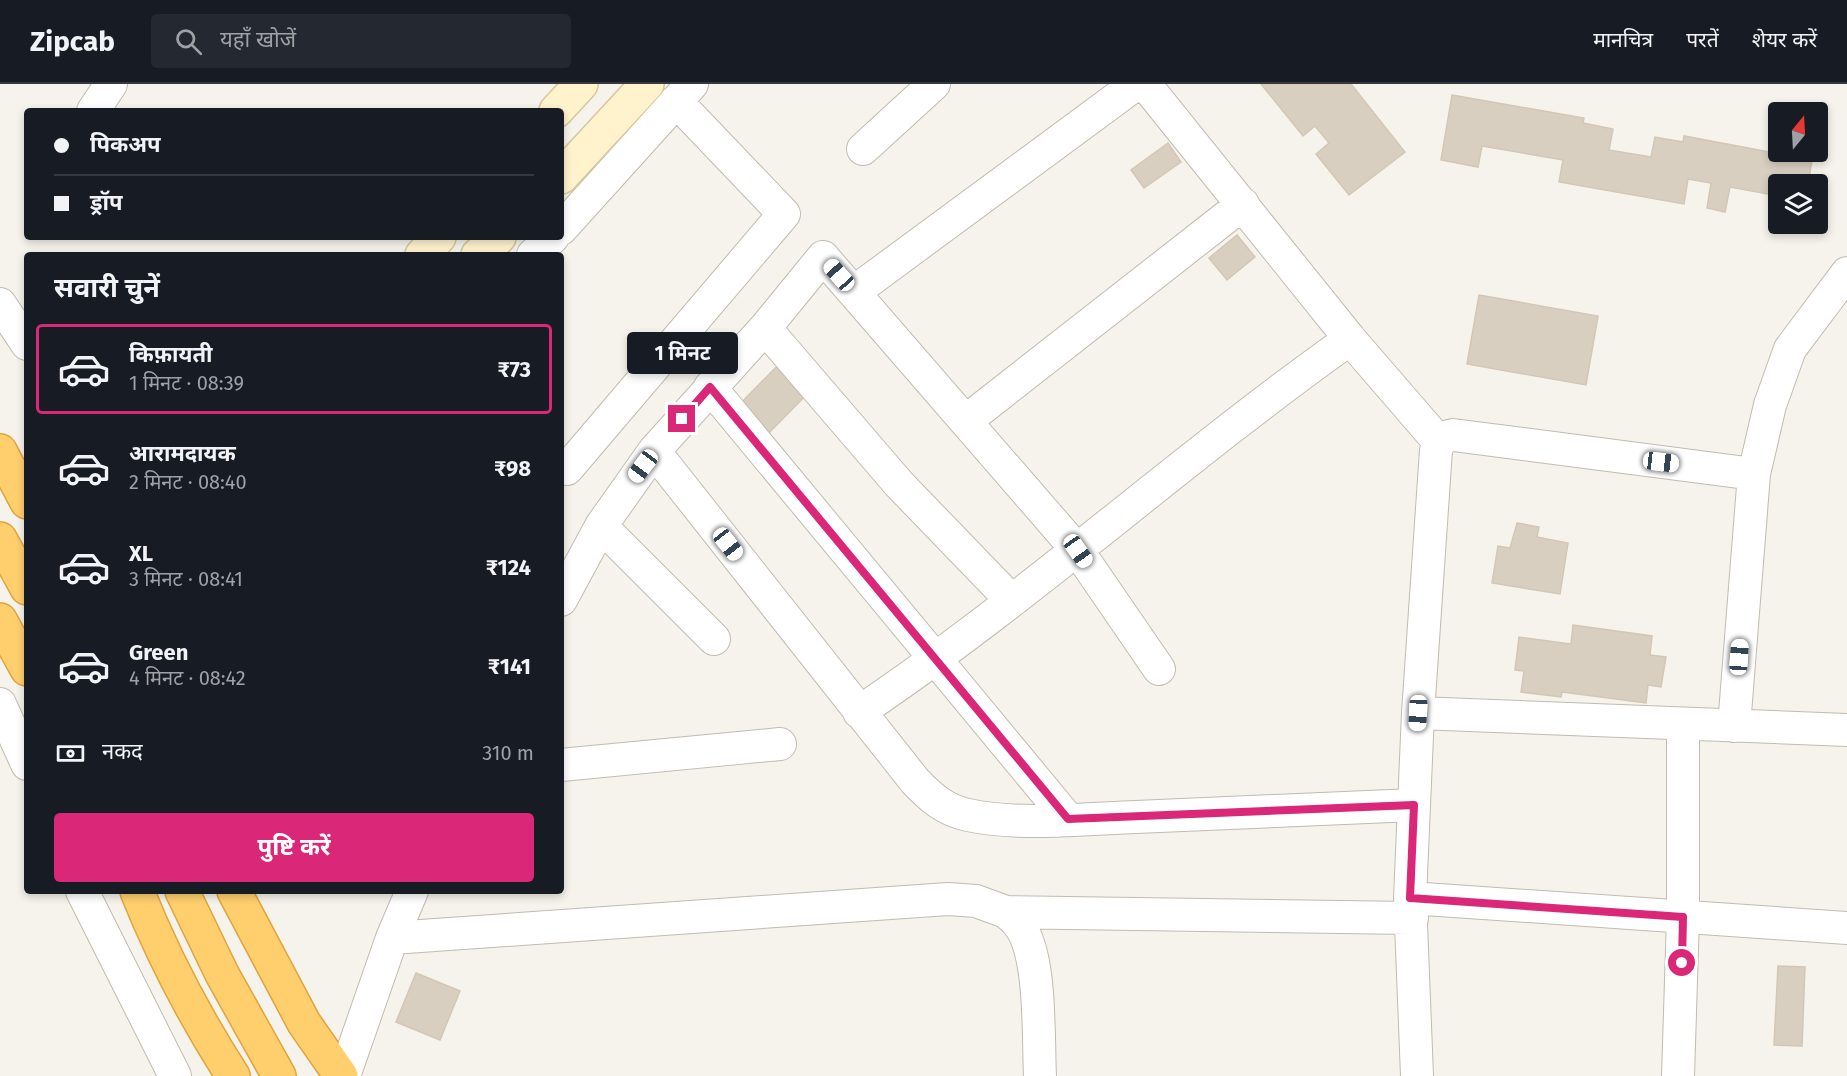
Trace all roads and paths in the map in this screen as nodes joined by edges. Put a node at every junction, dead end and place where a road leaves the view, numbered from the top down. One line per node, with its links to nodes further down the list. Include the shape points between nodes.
1 (111, 84): 8 (street)
2 (581, 84): 9 (street)
3 (647, 84): 11 (street)
4 (934, 84): 10 (street)
5 (1136, 84): 21 (street)
6 (1145, 84): 12 (street)
7 (684, 93): 13 (street); 31 (street, via 784,214)
8 (95, 108)
9 (559, 108)
10 (863, 149)
11 (564, 174)
12 (1243, 204): 24 (street); 27 (street)
13 (564, 226)
14 (436, 240): 17 (street)
15 (496, 240): 18 (street)
16 (550, 240): 19 (street)
17 (425, 252)
18 (482, 252)
19 (536, 252)
20 (1847, 273): 32 (street, via 1790,349 1770,405)
21 (854, 292): 23 (street, via 823,257); 27 (street)
22 (0, 304): 25 (street)
23 (765, 328): 26 (street); 39 (street, via 899,484)
24 (1350, 339): 28 (street); 36 (street, via 1285,385)
25 (24, 340)
26 (710, 387): 30 (street); 42 (street)
27 (967, 420): 36 (street)
28 (1439, 442): 32 (street, via 1453,435); 47 (street)
29 (0, 451): 33 (highway)
30 (654, 451): 34 (street); 46 (street)
31 (567, 469)
32 (1754, 474): 49 (street)
33 (24, 496)
34 (601, 526): 38 (street); 41 (street)
35 (0, 539): 37 (highway)
36 (1078, 551): 39 (street); 44 (street)
37 (24, 583)
38 (564, 594)
39 (1011, 600): 42 (street)
40 (0, 620): 43 (highway)
41 (714, 639)
42 (937, 660): 46 (street); 55 (street)
43 (24, 664)
44 (1159, 669)
45 (0, 704): 52 (street)
46 (860, 712): 55 (street, via 915,782 948,809 994,818)
47 (1418, 713): 48 (street); 54 (street)
48 (1683, 724): 49 (street); 63 (street)
49 (1734, 726): 50 (street)
50 (1847, 730)
51 (780, 744): 53 (street)
52 (14, 747)
53 (564, 765)
54 (1414, 805): 55 (street); 61 (street)
55 (1068, 819)
56 (84, 894): 66 (street)
57 (138, 894): 67 (highway, via 158,944)
58 (183, 894): 68 (highway, via 222,974)
59 (236, 894): 69 (highway, via 304,1023)
60 (411, 894): 65 (street)
61 (1411, 908): 62 (street); 63 (street); 71 (street)
62 (1006, 912): 65 (street, via 976,901 948,899); 70 (street, via 1020,925 1035,972)
63 (1683, 917): 64 (street); 72 (street)
64 (1847, 928)
65 (392, 938): 69 (street)
66 (175, 1076)
67 (233, 1076)
68 (279, 1076)
69 (343, 1076)
70 (1040, 1076)
71 (1417, 1076)
72 (1678, 1076)

